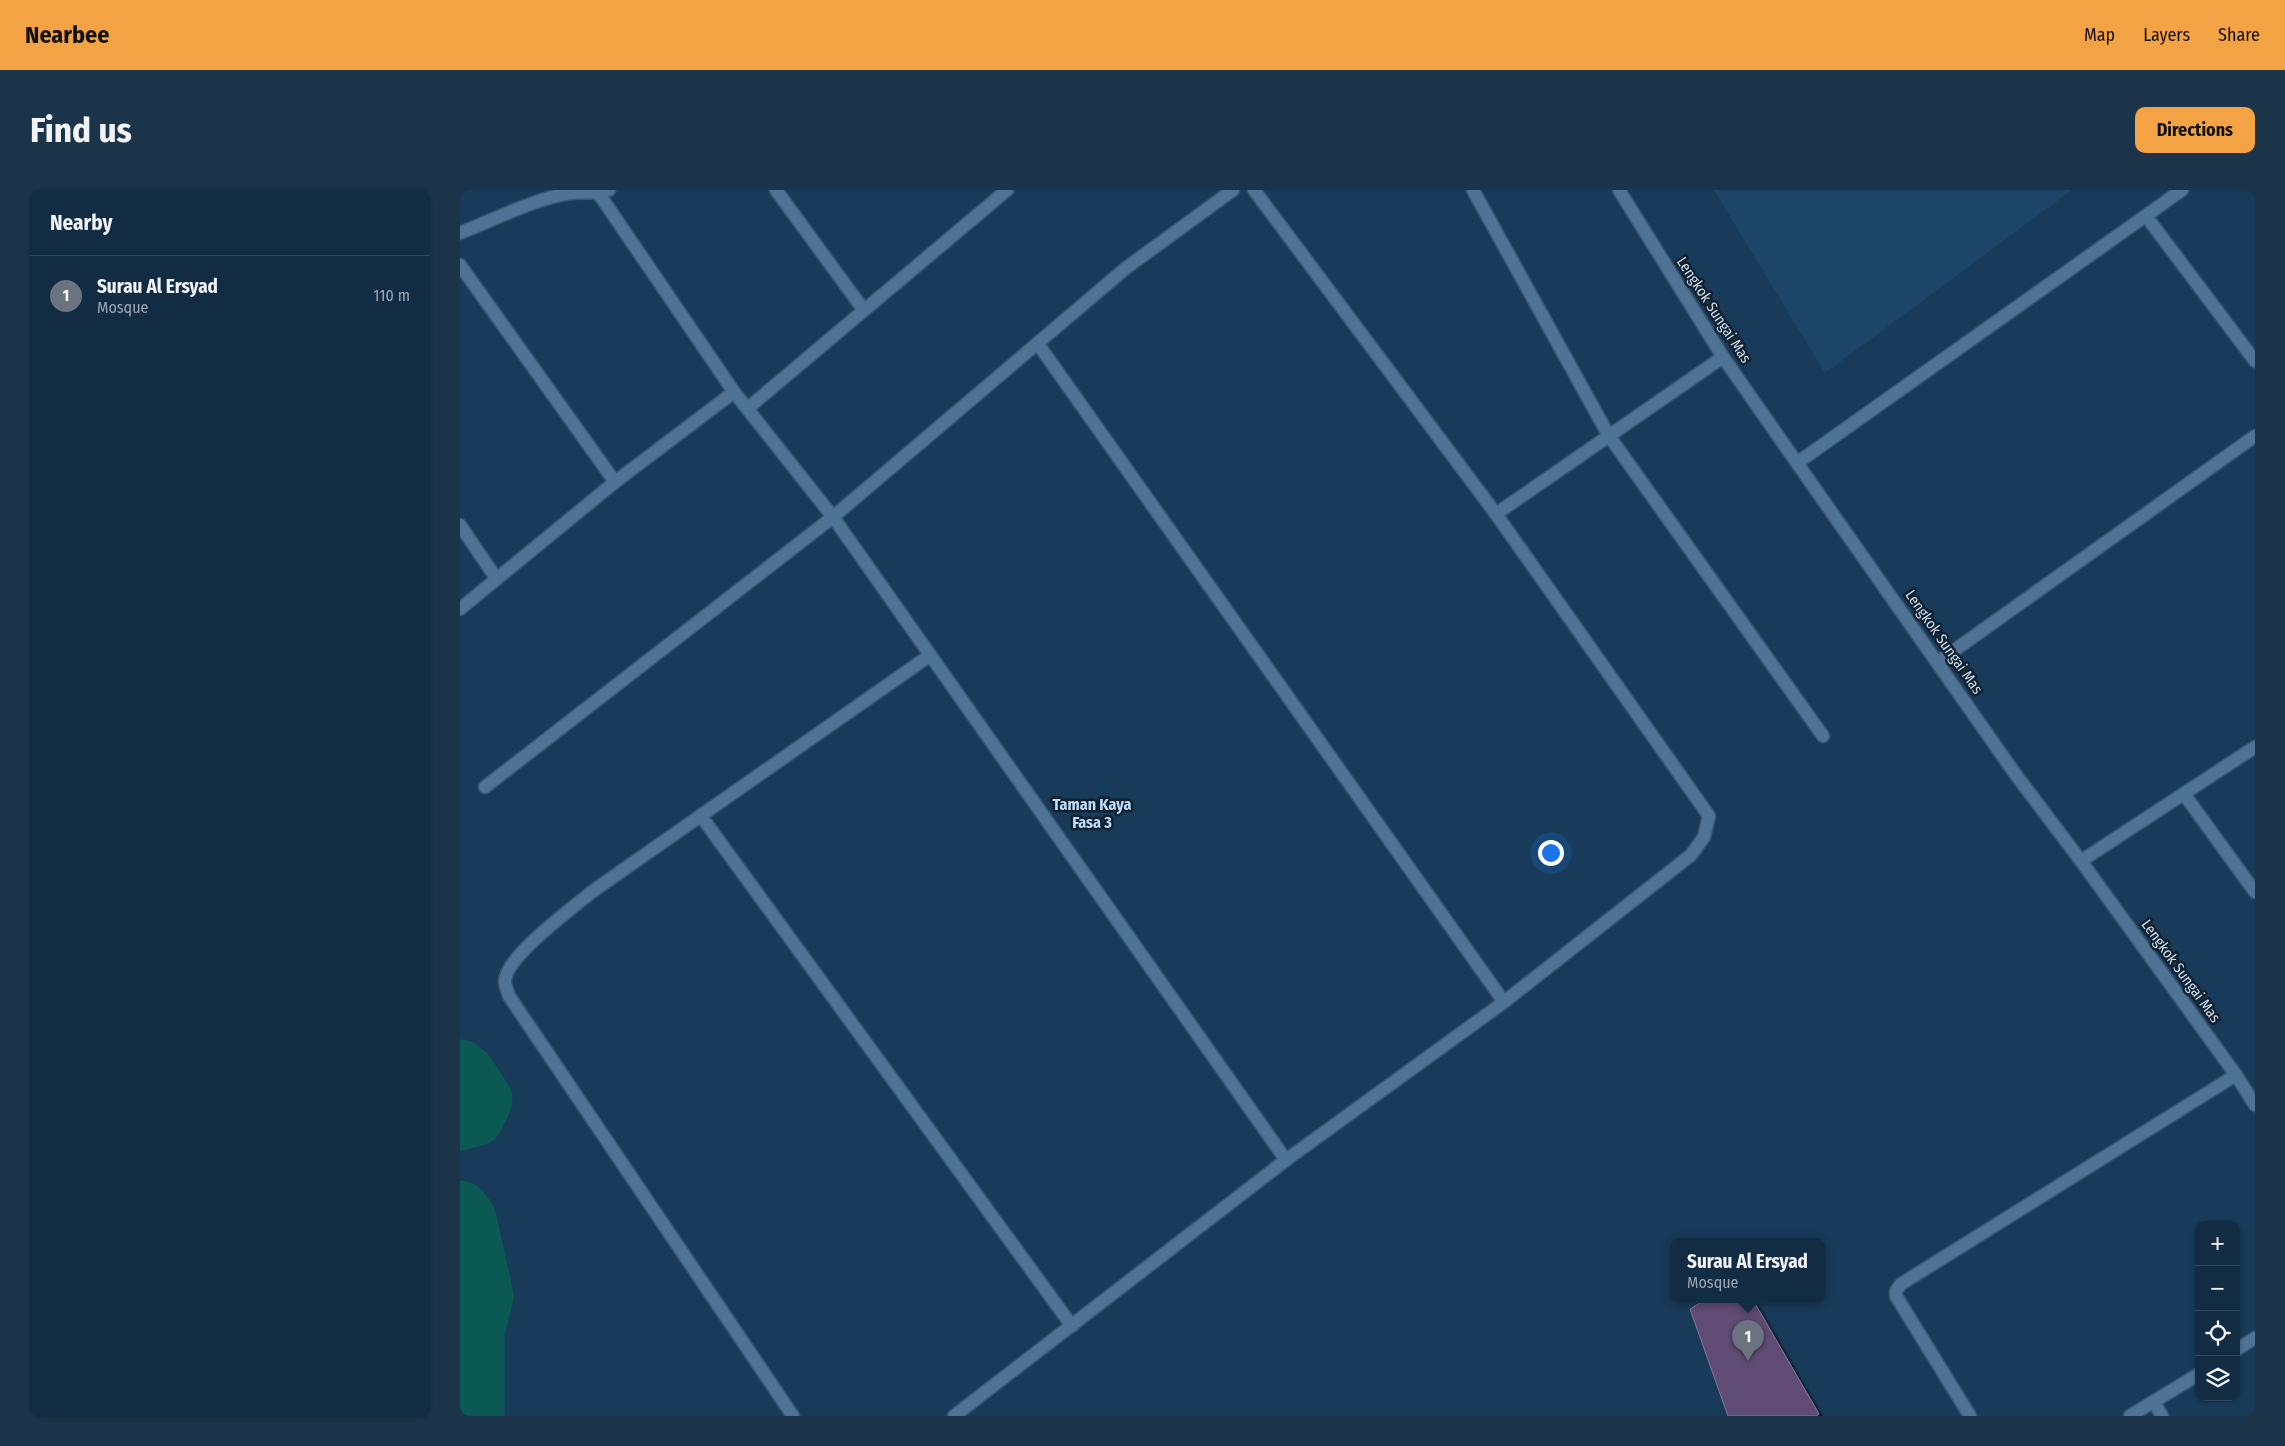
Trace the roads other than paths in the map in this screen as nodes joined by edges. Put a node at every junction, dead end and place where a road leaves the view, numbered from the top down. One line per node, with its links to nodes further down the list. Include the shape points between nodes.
1 (776, 190): 12 (street)
2 (1007, 190): 12 (street)
3 (1233, 190): 13 (street, via 1126,268)
4 (1254, 190): 22 (street)
5 (1473, 190): 18 (street)
6 (1619, 190): 14 (street, Lengkok Sungai Mas)
7 (2182, 190): 9 (street)
8 (604, 192): 10 (street, via 571,193 533,204); 16 (street)
9 (2146, 216): 15 (street); 20 (street)
10 (460, 233)
11 (460, 265): 21 (street)
12 (863, 309): 17 (street)
13 (1038, 344): 23 (street); 36 (street)
14 (1723, 357): 18 (street); 20 (street, Lengkok Sungai Mas)
15 (2255, 361)
16 (734, 392): 17 (street); 21 (street)
17 (748, 408): 23 (street)
18 (1609, 436): 22 (street); 29 (street)
19 (2255, 436): 28 (street)
20 (1797, 463): 28 (street, Lengkok Sungai Mas)
21 (614, 482): 25 (street)
22 (1496, 514): 36 (street, via 1709,816 1704,838 1691,855)
23 (834, 517): 27 (street); 31 (street)
24 (460, 525): 25 (street)
25 (496, 578): 26 (street)
26 (460, 609)
27 (929, 656): 33 (street); 39 (street)
28 (1938, 662): 34 (street, Lengkok Sungai Mas, via 2016,775)
29 (1823, 736)
30 (2255, 747): 32 (street)
31 (485, 787)
32 (2184, 794): 34 (street); 35 (street)
33 (701, 816): 40 (street); 45 (street, via 593,891 551,925 516,959 505,980 509,996)
34 (2081, 861): 37 (street, Lengkok Sungai Mas)
35 (2255, 892)
36 (1504, 1002): 39 (street)
37 (2236, 1075): 38 (street, Lengkok Sungai Mas); 47 (street, via 1901,1284 1896,1296)
38 (2255, 1105)
39 (1286, 1160): 40 (street)
40 (1072, 1326): 46 (street)
41 (2255, 1338): 42 (street)
42 (2240, 1347)
43 (2195, 1376): 44 (street)
44 (2154, 1402): 48 (street); 49 (street)
45 (793, 1416)
46 (954, 1416)
47 (1970, 1416)
48 (2130, 1416)
49 (2162, 1416)

